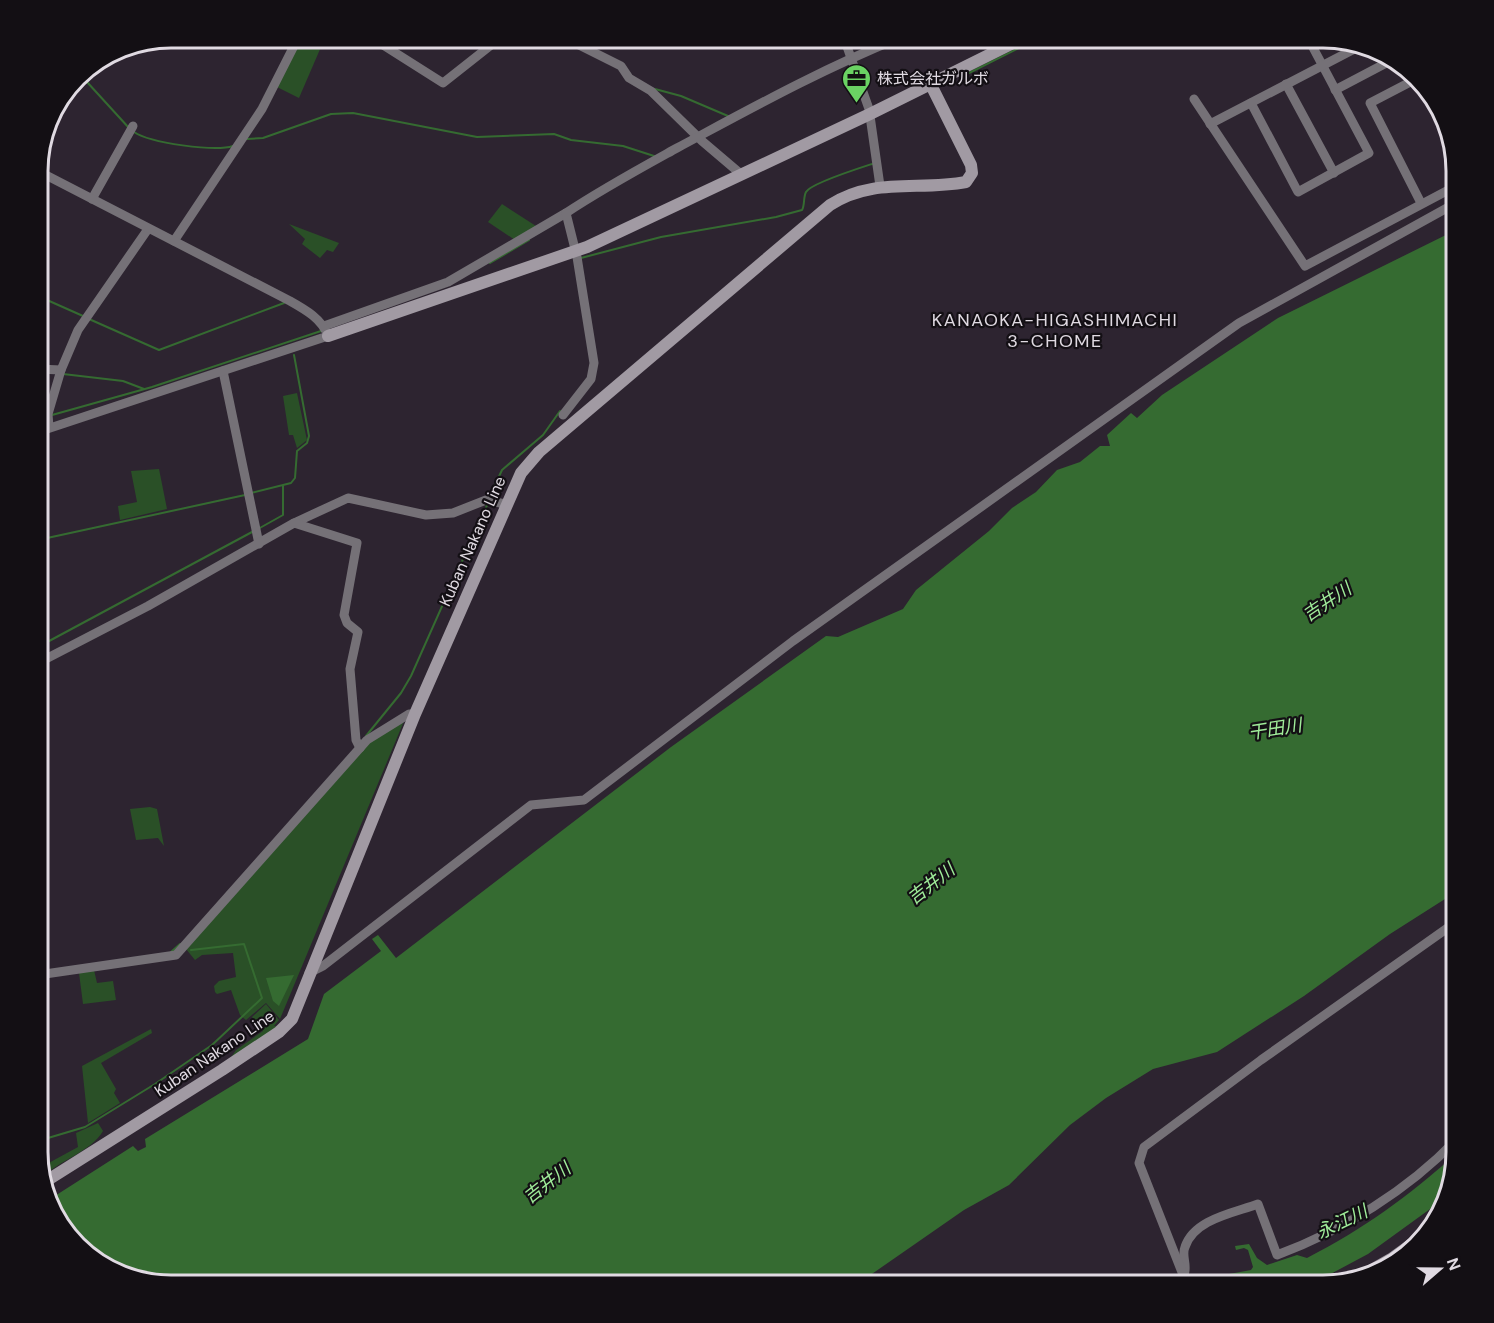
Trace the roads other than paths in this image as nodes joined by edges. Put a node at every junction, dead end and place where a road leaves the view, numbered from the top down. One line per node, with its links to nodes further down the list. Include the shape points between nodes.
1 (293, 48): 33 (street, via 262,109)
2 (388, 48): 3 (street, via 442,83)
3 (487, 48)
4 (584, 48): 22 (street, via 651,91)
5 (848, 48): 10 (street)
6 (877, 48): 10 (street)
7 (1003, 48): 15 (main road)
8 (1312, 48): 12 (street)
9 (1350, 51): 12 (street)
10 (853, 59): 19 (street); 22 (street)
11 (1385, 64): 16 (street)
12 (1322, 65): 14 (street); 16 (street)
13 (1409, 83): 29 (street, via 1370,103)
14 (1286, 84): 18 (street); 23 (street)
15 (931, 85): 19 (main road); 26 (main road, Kuban Nakano Line, via 971,165 971,177 952,185)
16 (1335, 90): 23 (street, via 1369,153)
17 (1194, 99): 20 (street)
18 (1251, 103): 20 (street); 23 (street, via 1298,192)
19 (870, 114): 25 (main road); 26 (street)
20 (1210, 124): 29 (street, via 1305,266)
21 (132, 128): 28 (street)
22 (700, 139): 25 (street); 31 (street, via 608,185)
23 (1334, 173)
24 (48, 175): 28 (street)
25 (742, 175): 34 (main road)
26 (880, 186): 41 (main road, Kuban Nakano Line, via 841,198 782,244 539,452 520,473)
27 (1446, 191): 29 (street)
28 (94, 196): 32 (street)
29 (1421, 203)
30 (1446, 209): 48 (street, via 1239,323 793,641 584,800 531,806)
31 (567, 215): 34 (street); 35 (street, via 448,282)
32 (148, 229): 33 (street); 37 (street, via 83,321)
33 (176, 239): 35 (street, via 290,301)
34 (575, 252): 35 (main road); 39 (street, via 594,363 591,379)
35 (326, 329): 38 (street)
36 (48, 369): 37 (street)
37 (61, 370): 40 (street)
38 (223, 371): 40 (street); 43 (street)
39 (563, 415)
40 (48, 420)
41 (505, 504): 42 (street, via 489,500 438,516 348,498); 45 (main road, Kuban Nakano Line)
42 (294, 523): 43 (street); 46 (street, via 357,543 344,615 358,632 350,669)
43 (258, 542): 44 (street)
44 (48, 658)
45 (415, 714): 46 (street, via 393,723); 48 (main road, Kuban Nakano Line)
46 (358, 747): 49 (street, via 176,955)
47 (1446, 929): 52 (street, via 1144,1147 1139,1163)
48 (309, 973): 51 (main road, Kuban Nakano Line, via 292,1019 279,1032)
49 (48, 974)
50 (1446, 1149): 53 (street, via 1369,1209 1308,1244 1277,1255 1258,1204 1208,1222 1186,1242)
51 (51, 1178)
52 (1183, 1275)
53 (1186, 1275)

